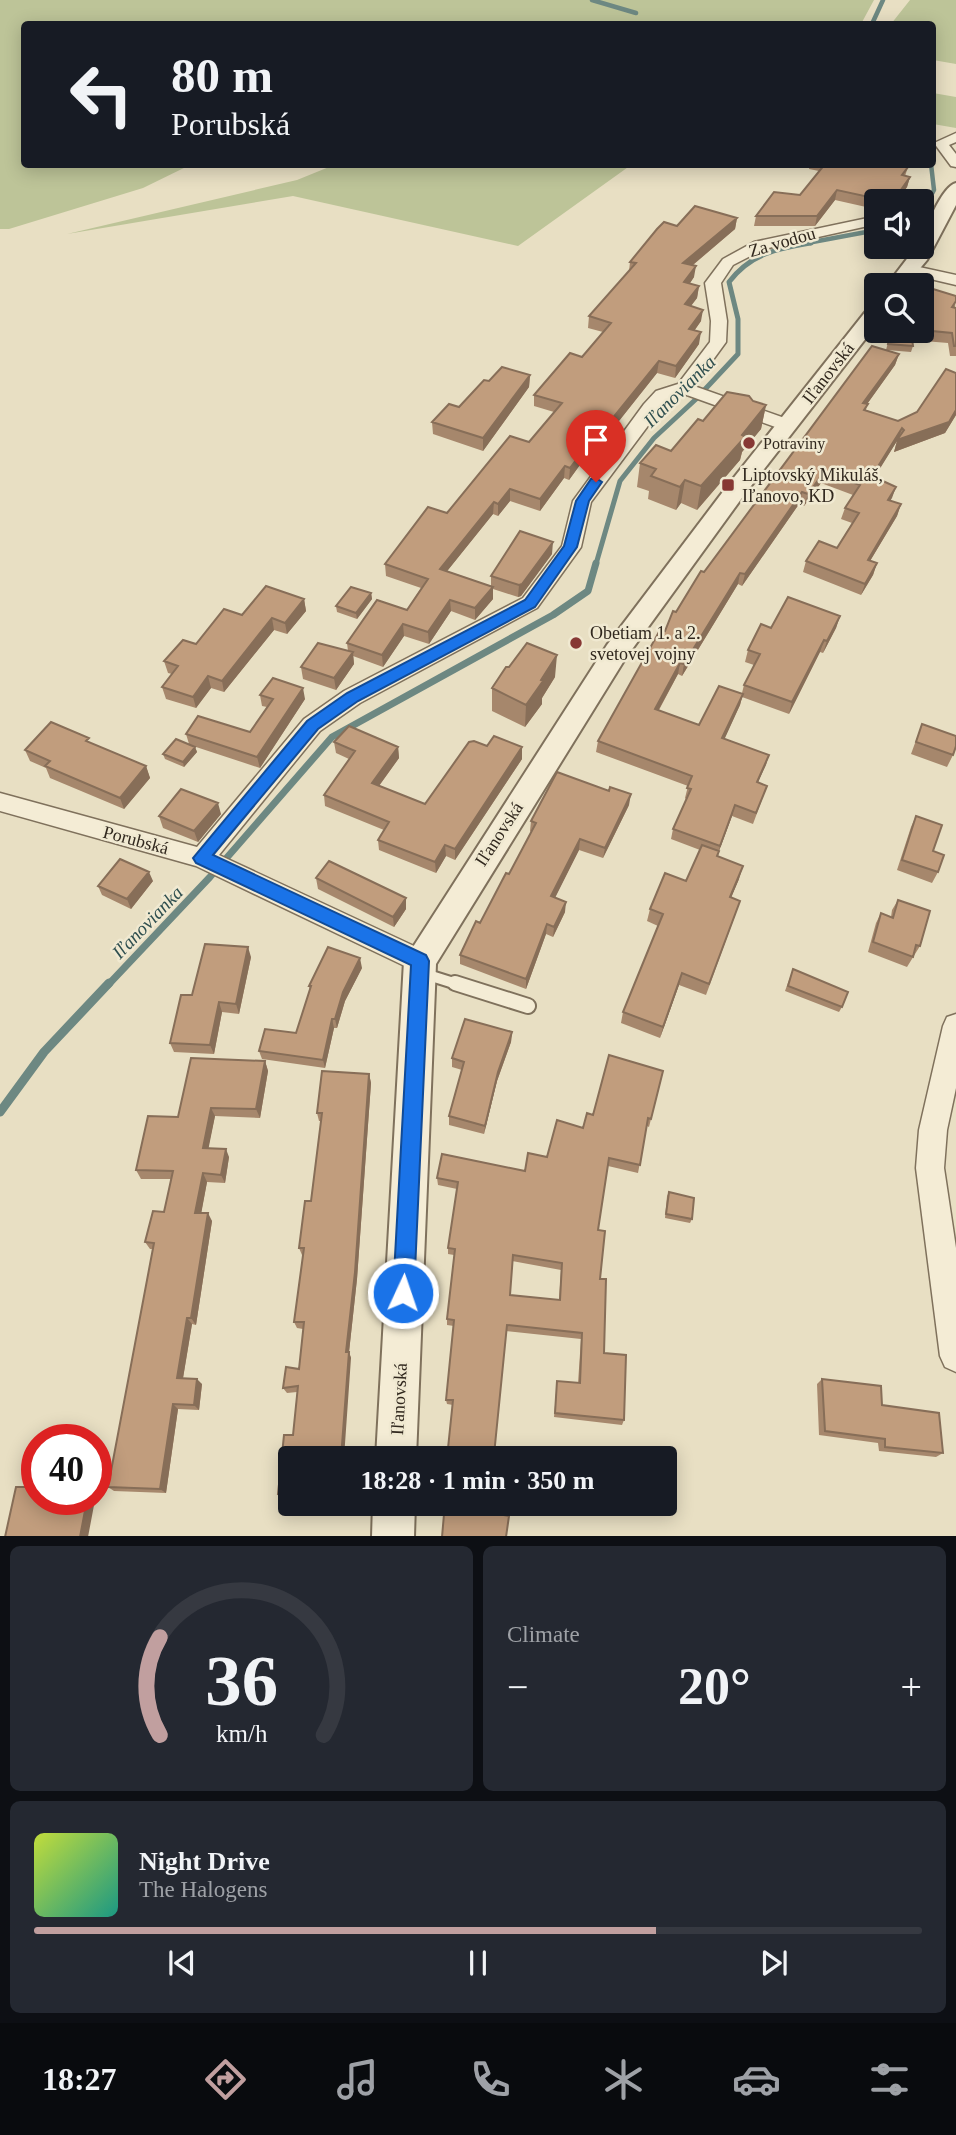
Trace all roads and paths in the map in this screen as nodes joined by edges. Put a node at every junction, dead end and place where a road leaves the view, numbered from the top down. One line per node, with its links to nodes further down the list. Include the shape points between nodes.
1 (956, 137): 2 (street, via 941,143)
2 (956, 163)
3 (956, 188): 4 (street)
4 (934, 221)
5 (864, 223): 11 (street, Za vodou, via 760,245 728,262 713,283 718,342)
6 (915, 259): 7 (street)
7 (910, 270): 8 (street); 9 (street)
8 (907, 273)
9 (956, 280)
10 (864, 327): 12 (street, Iľanovská)
11 (693, 392): 12 (street); 14 (street, Za vodou, via 662,395 650,408 582,501 571,547 530,603 352,697 312,725)
12 (787, 425): 15 (street, Iľanovská, via 592,686)
13 (0, 802): 14 (street, Porubská)
14 (214, 863): 15 (street, Porubská)
15 (419, 966): 16 (lane); 19 (street, Iľanovská)
16 (528, 1006)
17 (956, 1026): 18 (street, via 933,1129 930,1168)
18 (956, 1356)
19 (397, 1446)
20 (394, 1516): 21 (street)
21 (393, 1536)

